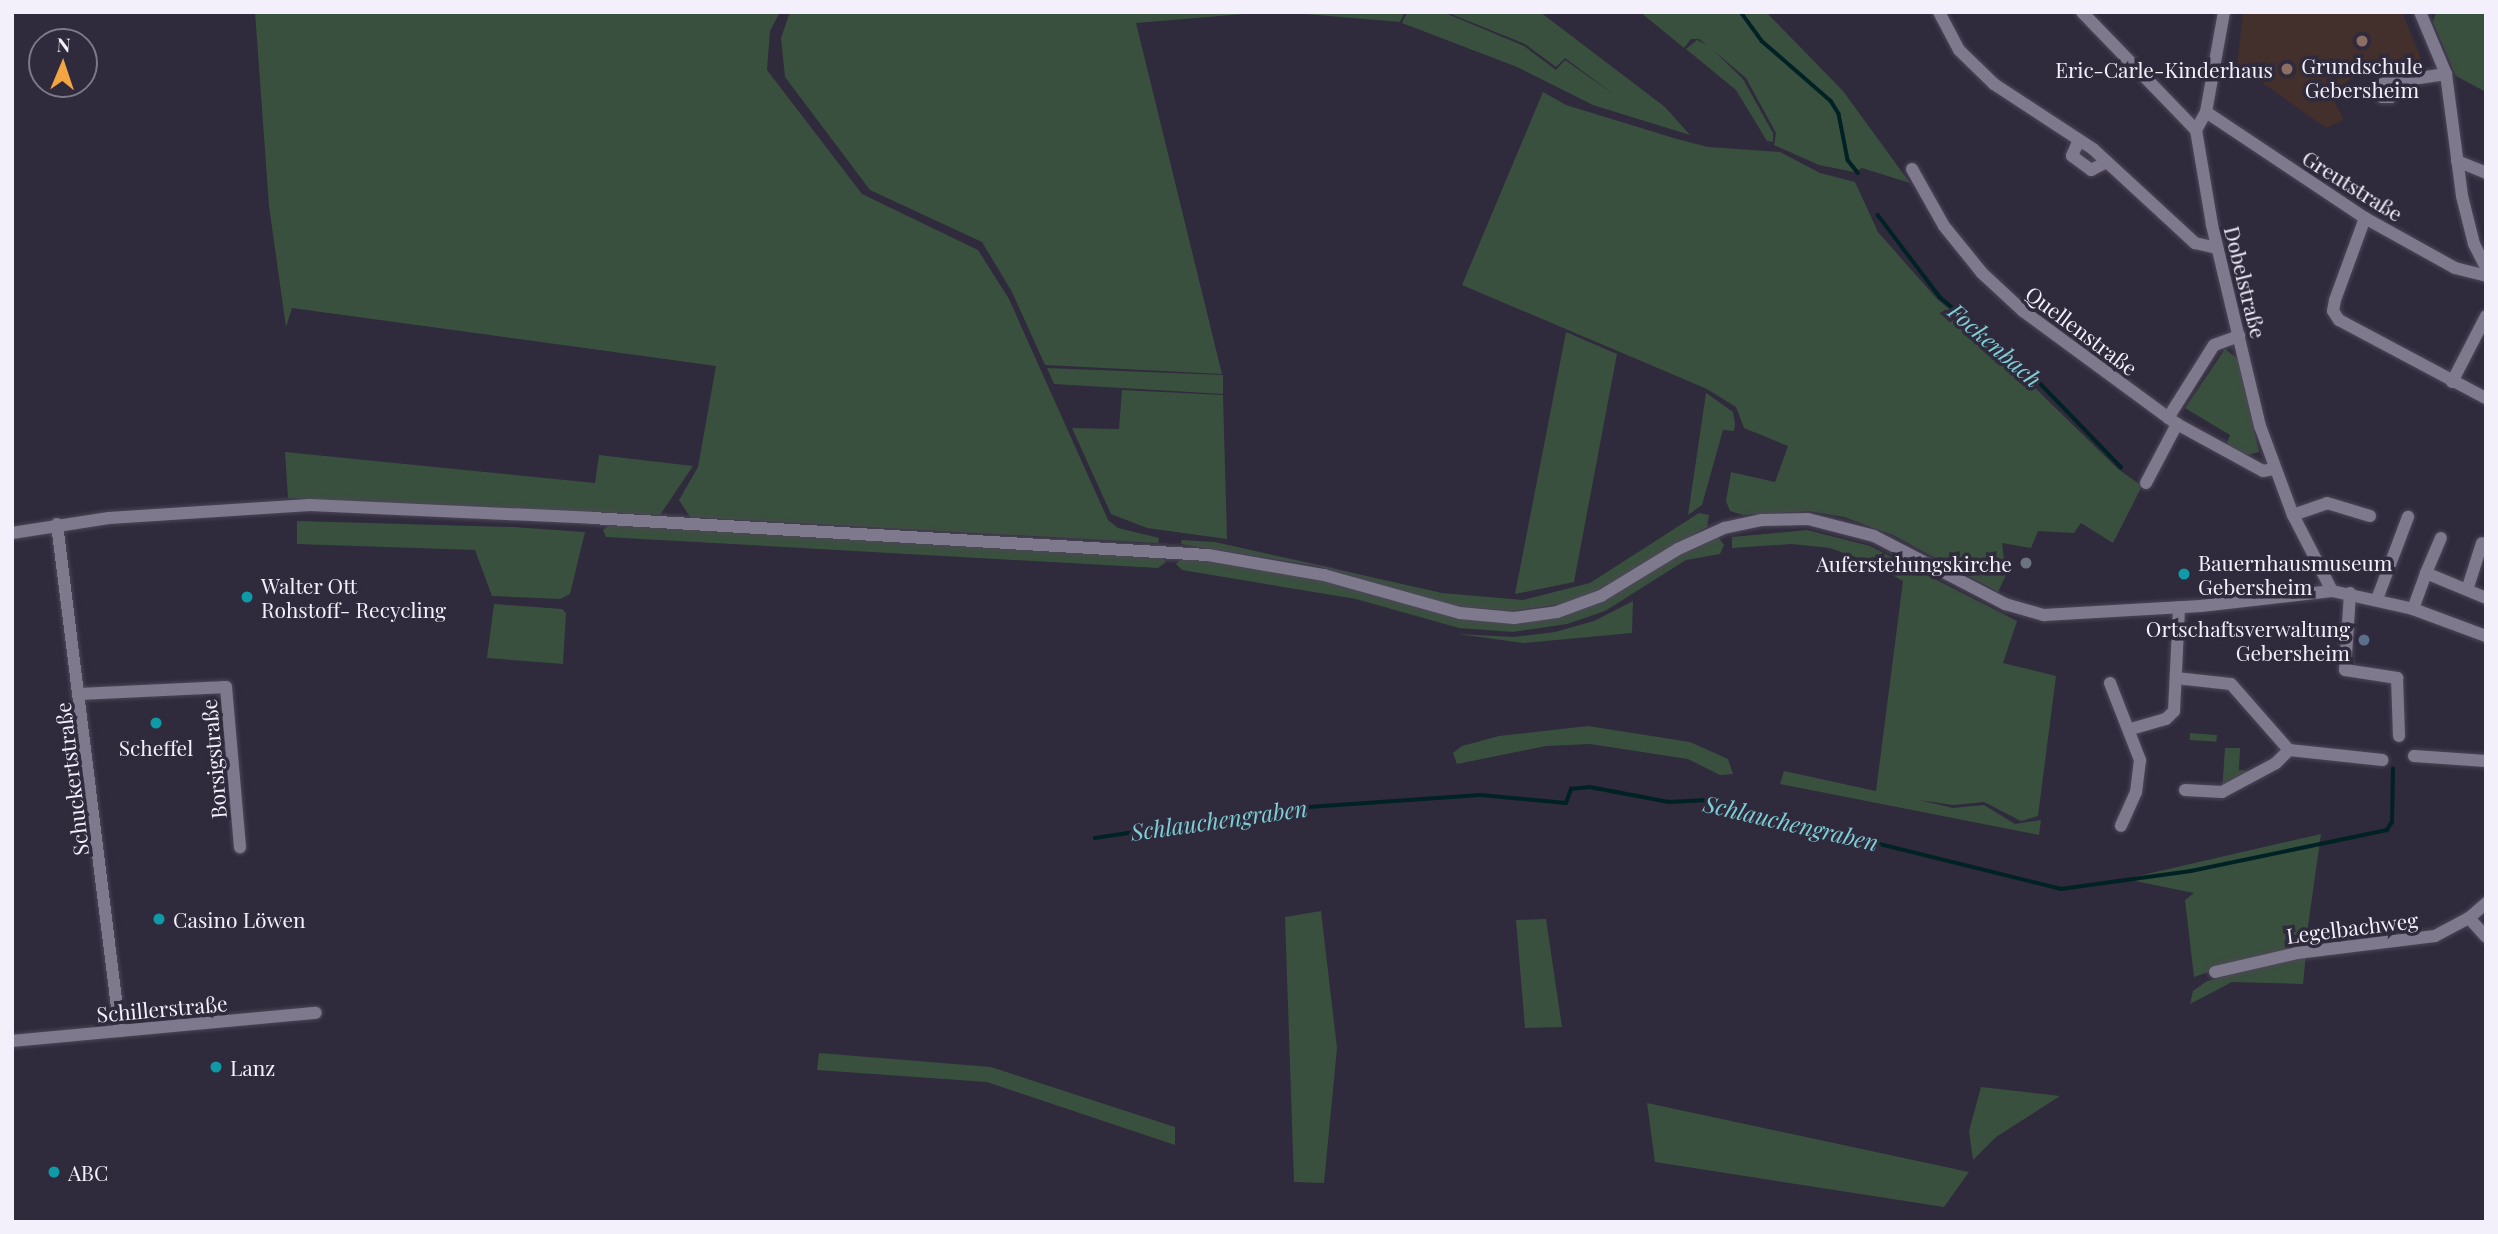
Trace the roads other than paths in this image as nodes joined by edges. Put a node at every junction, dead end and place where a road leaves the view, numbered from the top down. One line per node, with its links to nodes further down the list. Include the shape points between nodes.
1 (1939, 12): 13 (street, via 1959,50 1994,84 2079,140 2072,156 2091,170 2107,162 2195,243)
2 (2082, 12): 8 (street)
3 (2224, 12): 7 (street)
4 (2420, 12): 5 (street)
5 (2446, 74): 6 (street); 9 (street)
6 (2393, 82)
7 (2206, 112): 8 (street); 12 (street, Greutstraße)
8 (2196, 130): 13 (street, Dobelstraße)
9 (2458, 161): 11 (street); 14 (street, via 2467,222)
10 (1912, 169): 20 (street, Quellenstraße, via 1944,226 1982,273 2023,311)
11 (2486, 173)
12 (2365, 218): 15 (street, Greutstraße, via 2455,268); 18 (street, via 2333,311 2339,320)
13 (2217, 248): 17 (street, Dobelstraße)
14 (2486, 268)
15 (2486, 276)
16 (2486, 316): 18 (street)
17 (2239, 336): 20 (street, via 2214,345); 21 (street, Dobelstraße)
18 (2452, 382): 19 (street)
19 (2486, 398)
20 (2173, 421): 21 (street, Quellenstraße, via 2263,471); 22 (street)
21 (2273, 469): 23 (street, Dobelstraße)
22 (2146, 483)
23 (2293, 515): 24 (street, via 2328,503); 32 (street, Dobelstraße)
24 (2370, 516)
25 (2408, 517): 35 (street)
26 (57, 524): 27 (street); 36 (street, via 310,505 1172,551 1292,567 1445,610 1494,617 1542,615 1586,603 1690,542 1754,521 1827,522 1874,536 2005,604 2035,613 2062,616); 41 (street, Schuckertstraße)
27 (12, 533)
28 (2441, 538): 30 (street)
29 (2482, 543): 31 (street)
30 (2426, 573): 31 (street); 37 (street)
31 (2468, 587): 34 (street)
32 (2332, 591): 33 (street); 36 (street)
33 (2350, 593): 35 (street); 43 (street, via 2345,670 2397,678)
34 (2486, 598)
35 (2377, 599): 37 (street)
36 (2179, 607): 39 (street)
37 (2413, 609): 38 (street)
38 (2485, 632)
39 (2176, 677): 42 (street, via 2170,717); 44 (street, via 2231,684)
40 (2110, 683): 42 (street, via 2116,705)
41 (80, 694): 50 (street, Borsigstraße, via 226,687); 56 (street, Schuckertstraße)
42 (2131, 729): 49 (street, via 2140,778)
43 (2399, 736)
44 (2289, 750): 46 (street); 48 (street, via 2276,763 2222,792)
45 (2414, 757): 47 (street)
46 (2382, 760)
47 (2486, 761)
48 (2185, 790)
49 (2121, 826)
50 (240, 847)
51 (2486, 903): 52 (street, Legelbachweg)
52 (2469, 918): 53 (street); 54 (street, Legelbachweg, via 2435,936 2404,943 2297,953)
53 (2486, 937)
54 (2215, 972)
55 (316, 1013): 56 (street, Schillerstraße)
56 (120, 1031): 57 (street, Schillerstraße)
57 (12, 1041)

